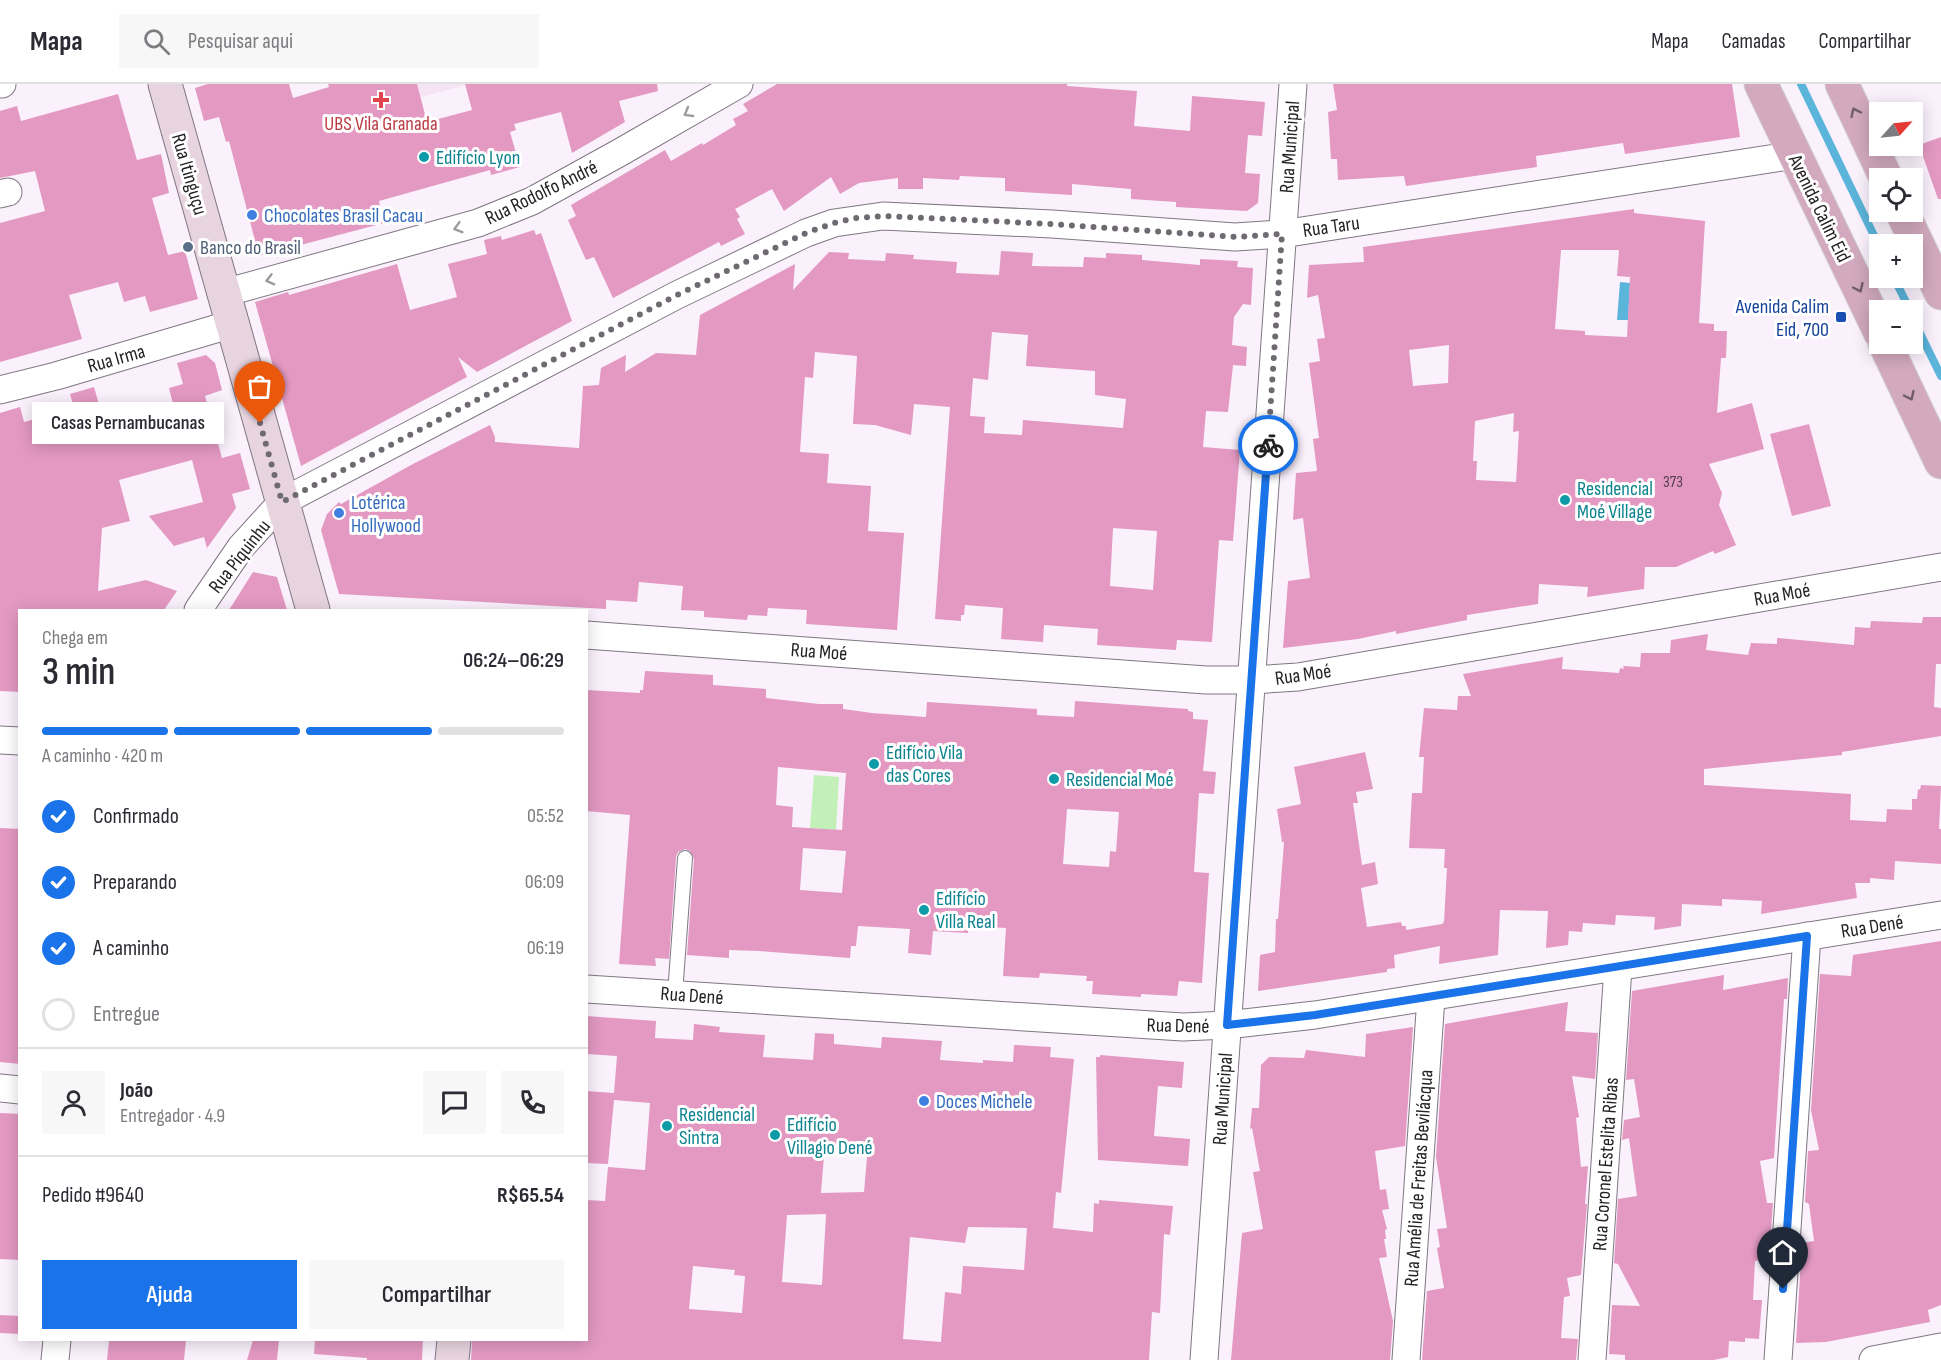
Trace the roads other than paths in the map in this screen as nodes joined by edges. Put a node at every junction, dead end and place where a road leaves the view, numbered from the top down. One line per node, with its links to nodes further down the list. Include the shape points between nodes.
1 (165, 84): 10 (main road, Rua Itinguçu)
2 (738, 84): 10 (street, Rua Rodolfo André, one-way to 10, via 532,201 478,223)
3 (1293, 84): 9 (street, Rua Municipal)
4 (1761, 84): 6 (main road, Avenida Calim Eid)
5 (1842, 84): 7 (main road, one-way to 5)
6 (1795, 155): 9 (street, Rua Taru); 12 (main road, Avenida Calim Eid, one-way to 12)
7 (1882, 168)
8 (1907, 222): 11 (main road)
9 (1282, 234): 17 (street, Rua Taru, via 1236,237 884,216 834,223 677,295); 22 (street, Rua Municipal)
10 (224, 293): 13 (main road, Rua Itinguçu)
11 (1941, 293)
12 (1869, 309)
13 (232, 324): 15 (street, Rua Irma); 17 (main road, Rua Itinguçu)
14 (1890, 354): 16 (main road, one-way to 16)
15 (0, 390)
16 (1941, 462)
17 (282, 502): 19 (street, Rua Piquinhu, via 241,547); 20 (main road, Rua Itinguçu)
18 (1941, 567): 22 (street, Rua Moé, via 1298,677)
19 (199, 609)
20 (313, 609)
21 (588, 635): 22 (street, Rua Moé, via 1206,680)
22 (1252, 680): 32 (street, Rua Municipal)
23 (0, 740): 24 (street)
24 (18, 741)
25 (685, 858): 30 (lane)
26 (1941, 915): 27 (street, Rua Dené)
27 (1807, 936): 28 (street, Rua Dené); 43 (street)
28 (1618, 967): 31 (street, Rua Dené); 42 (street, Rua Coronel Estelita Ribas)
29 (588, 989): 30 (street, Rua Dené)
30 (675, 994): 32 (street, Rua Dené, via 1180,1027)
31 (1431, 997): 32 (street, Rua Dené); 41 (street, Rua Amélia de Freitas Bevilácqua)
32 (1227, 1025): 40 (street, Rua Municipal)
33 (0, 1088): 34 (street)
34 (18, 1090)
35 (57, 1341): 38 (street)
36 (454, 1341): 39 (main road)
37 (1941, 1347): 44 (street)
38 (55, 1360)
39 (452, 1360)
40 (1204, 1360)
41 (1406, 1360)
42 (1592, 1360)
43 (1778, 1360)
44 (1873, 1360)

